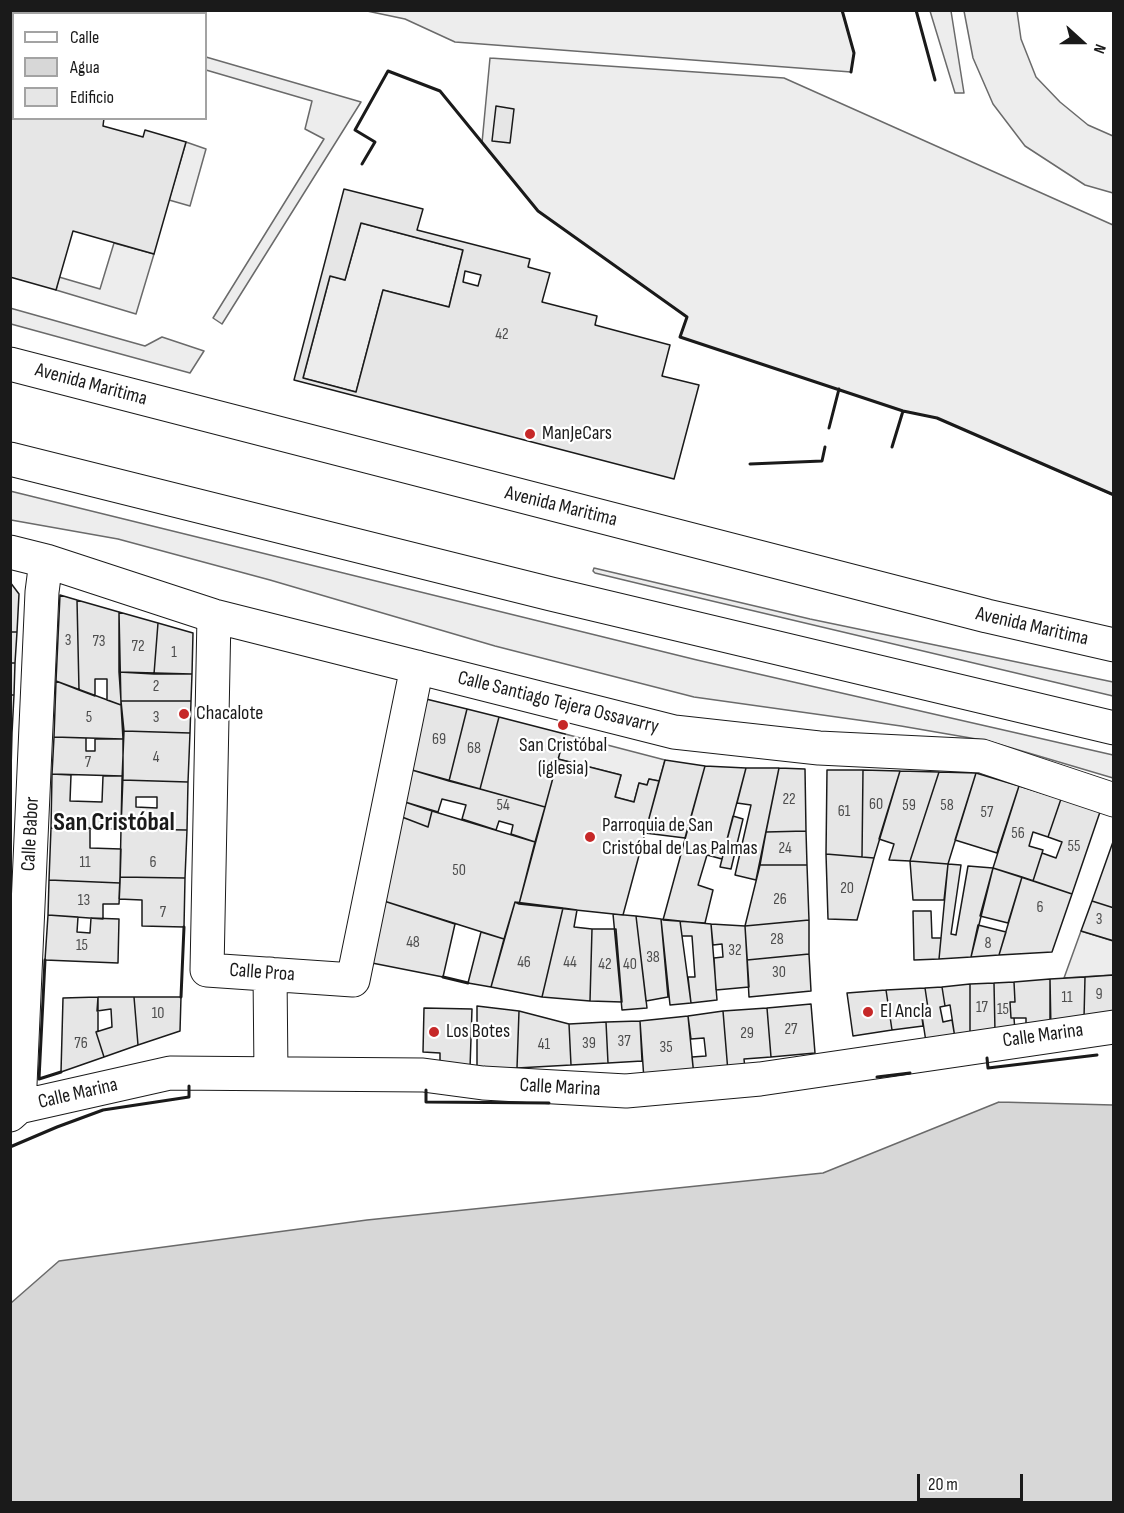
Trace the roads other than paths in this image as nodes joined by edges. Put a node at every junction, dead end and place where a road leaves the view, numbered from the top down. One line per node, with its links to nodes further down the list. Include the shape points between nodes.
1 (10, 364): 6 (main road, Avenida Maritima, via 976,614)
2 (10, 459): 8 (main road)
3 (10, 552): 4 (main road, Calle Santiago Tejera Ossavarry)
4 (46, 561): 5 (main road, Calle Santiago Tejera Ossavarry); 13 (main road, Calle Babor)
5 (214, 616): 7 (main road, Calle Santiago Tejera Ossavarry); 10 (main road, Calle Proa, via 207,970)
6 (1113, 645)
7 (417, 667): 9 (main road, Calle Santiago Tejera Ossavarry, via 674,732 819,748 982,756); 10 (main road, Calle Proa, via 353,980)
8 (1113, 729)
9 (1113, 800)
10 (270, 974): 12 (main road)
11 (1113, 1027): 12 (main road, Calle Marina, via 760,1078 626,1091 483,1083 423,1075)
12 (271, 1073): 13 (main road, Calle Marina, via 170,1072)
13 (15, 1111)

